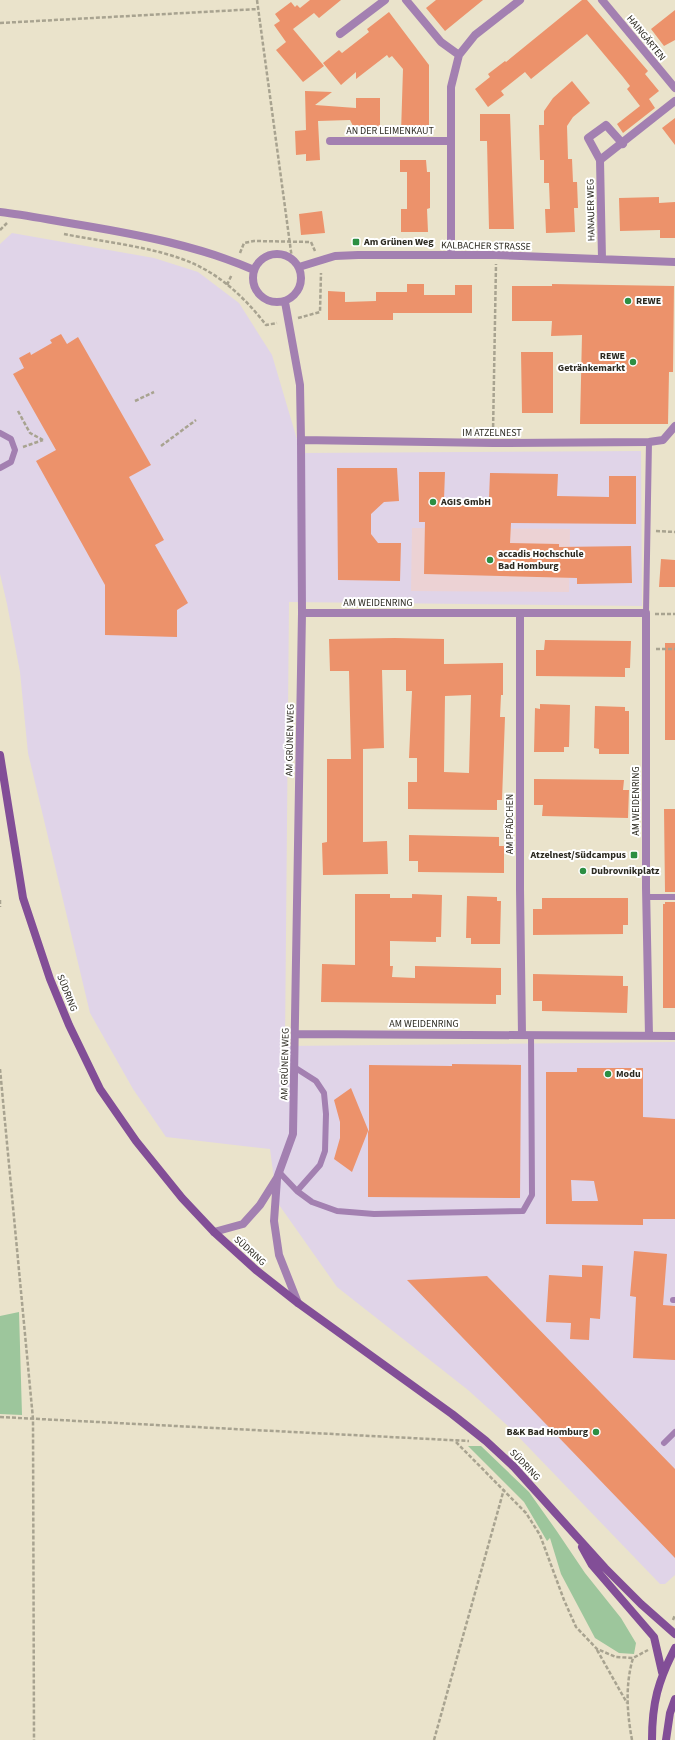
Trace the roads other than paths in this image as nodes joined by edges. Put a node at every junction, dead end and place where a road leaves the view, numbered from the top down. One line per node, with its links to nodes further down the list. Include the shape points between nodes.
1 (385, 0): 5 (street)
2 (406, 0): 6 (street, via 441,42)
3 (520, 0): 6 (street, via 475,35)
4 (602, 0): 7 (street, HAINGÄRTEN)
5 (340, 34)
6 (459, 55): 10 (street, via 451,87)
7 (675, 88)
8 (675, 101): 11 (street)
9 (330, 141): 10 (street, AN DER LEIMENKAUT)
10 (451, 141): 14 (street)
11 (623, 144): 12 (street); 12 (street, HANAUER WEG, via 606,125 588,138)
12 (600, 160): 15 (street, HANAUER WEG)
13 (0, 212): 18 (street, via 118,231 173,243 223,257)
14 (451, 254): 15 (street, KALBACHER STRASSE); 17 (street, KALBACHER STRASSE, via 335,256)
15 (602, 259): 16 (street, KALBACHER STRASSE)
16 (675, 262)
17 (299, 268): 18 (street, via 292,259 270,255 263,258); 19 (street, via 299,288 292,298)
18 (254, 270): 19 (street, via 254,285 257,292 269,302)
19 (284, 302): 22 (street, AM GRÜNEN WEG, via 300,385)
20 (675, 426): 23 (street, IM ATZELNEST, via 663,440)
21 (0, 433): 24 (lane, via 11,439 15,450 11,462)
22 (301, 440): 23 (street, IM ATZELNEST); 25 (street, AM GRÜNEN WEG)
23 (649, 442): 27 (lane)
24 (0, 468)
25 (302, 613): 26 (street, AM WEIDENRING); 31 (street, AM GRÜNEN WEG)
26 (520, 613): 27 (street, AM WEIDENRING); 32 (street, AM PFÄDCHEN)
27 (646, 614): 29 (street, AM WEIDENRING)
28 (0, 755): 39 (main road, SÜDRING, via 23,898 50,979 69,1025 100,1089 136,1141 182,1198)
29 (646, 897): 30 (lane); 34 (street, AM WEIDENRING)
30 (675, 897)
31 (295, 1034): 32 (street, AM WEIDENRING); 36 (street, AM GRÜNEN WEG)
32 (522, 1035): 33 (street, AM WEIDENRING)
33 (531, 1035): 34 (street, AM WEIDENRING); 38 (lane, via 532,1195 523,1211 374,1214 337,1211 312,1202)
34 (650, 1036): 35 (street, AM WEIDENRING)
35 (675, 1036)
36 (294, 1067): 37 (street, AM GRÜNEN WEG, via 293,1134); 38 (lane, via 316,1081 324,1093 326,1114 325,1151 320,1165)
37 (278, 1175): 38 (lane); 39 (street, AM GRÜNEN WEG, via 260,1205 243,1224); 40 (street, AM GRÜNEN WEG, via 274,1221 279,1255)
38 (297, 1191)
39 (214, 1232): 40 (main road, SÜDRING)
40 (298, 1303): 43 (main road, SÜDRING, via 412,1384 486,1441 514,1467)
41 (675, 1432): 42 (lane)
42 (664, 1443)
43 (574, 1534): 44 (main road, SÜDRING, via 629,1592); 46 (main road, via 592,1565 647,1627 654,1638)
44 (675, 1634)
45 (675, 1648): 46 (main road)
46 (662, 1672): 48 (main road, via 654,1708)
47 (675, 1699): 49 (main road)
48 (652, 1740)
49 (666, 1740)

